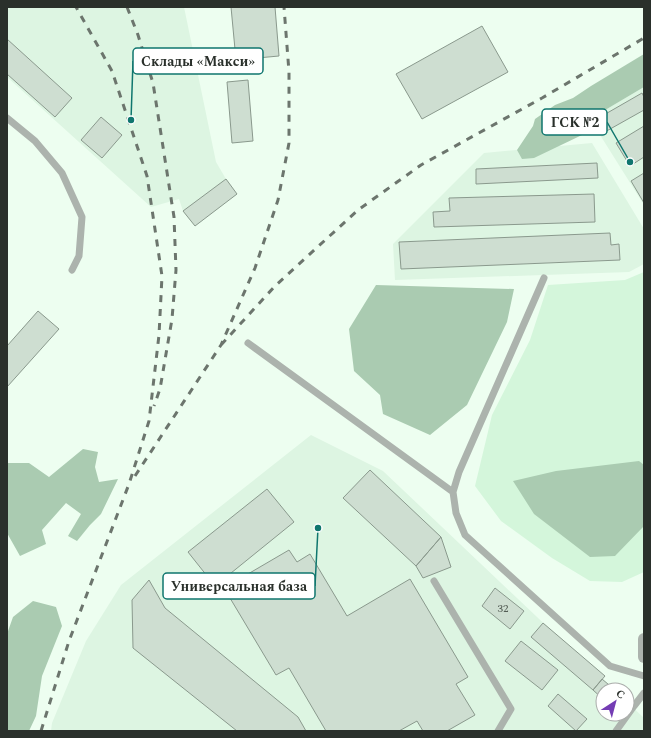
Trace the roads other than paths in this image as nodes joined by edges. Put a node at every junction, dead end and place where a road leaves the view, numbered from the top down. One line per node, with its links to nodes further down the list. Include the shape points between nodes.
1 (7, 118): 2 (lane, via 35,141 62,173 82,216 79,256)
2 (72, 270)
3 (544, 278): 5 (lane, via 459,472)
4 (248, 343): 5 (lane)
5 (453, 492): 9 (lane, via 456,513 465,535 610,666)
6 (434, 581): 11 (lane, via 511,708)
7 (644, 639): 8 (street)
8 (644, 657)
9 (644, 676)
10 (644, 694): 12 (lane)
11 (498, 731)
12 (616, 731)

